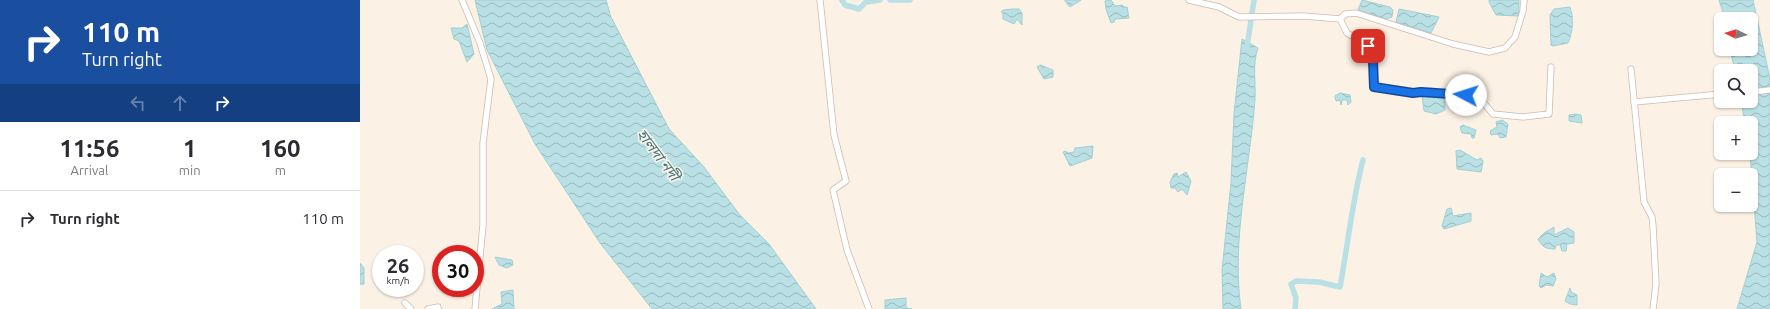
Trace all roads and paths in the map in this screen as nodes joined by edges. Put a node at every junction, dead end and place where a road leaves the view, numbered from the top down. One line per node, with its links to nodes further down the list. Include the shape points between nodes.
1 (462, 0): 16 (street, via 480,43 491,79 483,143 483,225)
2 (820, 0): 17 (street, via 834,135 846,181 833,190 847,250)
3 (1189, 0): 5 (street, via 1219,7 1239,17)
4 (1524, 0): 5 (street, via 1515,37 1505,48 1489,52 1453,44 1356,13 1345,14)
5 (1340, 19): 6 (street, via 1347,33 1368,46 1373,61 1374,87 1413,93 1478,96 1493,114 1523,117 1549,114)
6 (1551, 67)
7 (1631, 69): 11 (street)
8 (1770, 90): 9 (street)
9 (1758, 91)
10 (1714, 95): 11 (street)
11 (1634, 102): 18 (street, via 1644,202 1652,217 1653,226 1656,284)
12 (405, 304): 13 (street)
13 (411, 309)
14 (428, 309): 15 (street, via 438,306)
15 (438, 309)
16 (474, 309)
17 (868, 309)
18 (1653, 309)

